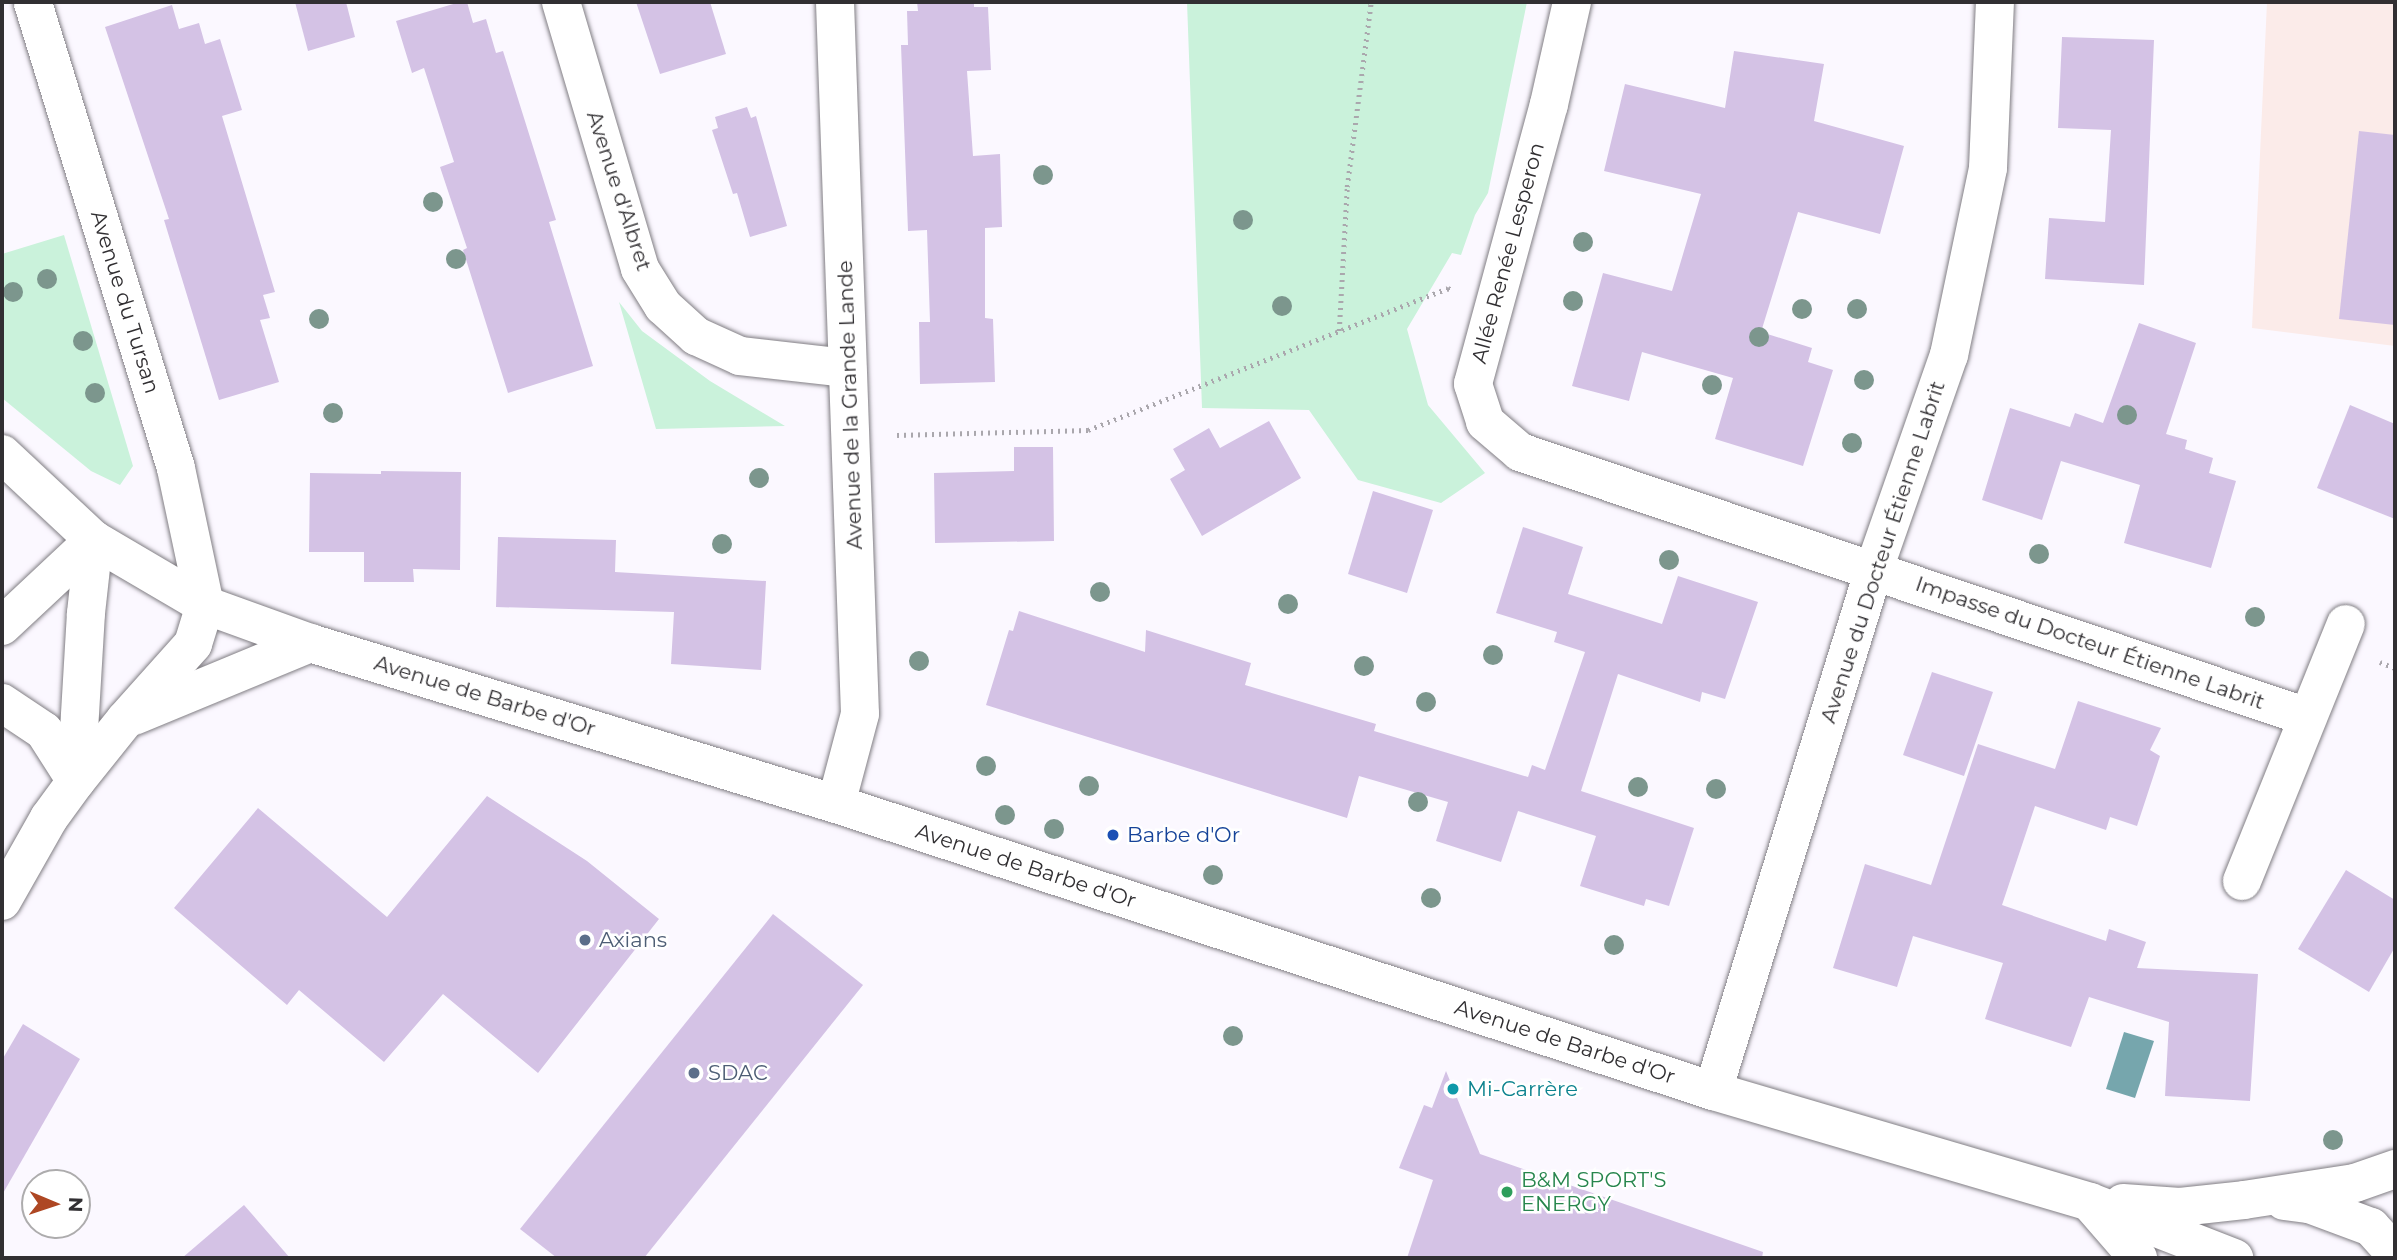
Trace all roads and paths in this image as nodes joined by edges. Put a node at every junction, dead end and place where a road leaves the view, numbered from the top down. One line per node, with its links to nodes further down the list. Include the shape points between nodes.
1 (33, 2): 14 (street, Avenue du Tursan, via 176,468)
2 (561, 2): 9 (street, Avenue d'Albret, via 640,269 663,306 696,336 740,356)
3 (835, 2): 9 (street, Avenue de la Grande Lande)
4 (1371, 2): 8 (path, via 1347,187)
5 (1572, 2): 7 (street, Allée Renée Lesperon, via 1549,104)
6 (1995, 2): 13 (street, Avenue du Docteur Étienne Labrit, via 1988,168 1949,355)
7 (1493, 303): 8 (path, via 1448,288); 13 (street, Allée Renée Lesperon, via 1472,384 1485,422 1520,452)
8 (1339, 331): 10 (path, via 1088,430)
9 (847, 368): 10 (street, Avenue de la Grande Lande)
10 (848, 437): 22 (street, Avenue de la Grande Lande, via 860,714)
11 (2, 454): 12 (street, Avenue de Barbe d'Or)
12 (94, 540): 14 (street, Avenue de Barbe d'Or); 16 (street); 21 (street)
13 (1874, 569): 19 (street, Impasse du Docteur Étienne Labrit); 25 (street, Avenue du Docteur Étienne Labrit)
14 (205, 605): 17 (street, Avenue de Barbe d'Or); 20 (street, via 193,644)
15 (2346, 624): 19 (street)
16 (2, 626)
17 (310, 643): 20 (street); 22 (street, Avenue de Barbe d'Or)
18 (2, 703): 21 (street, via 44,731)
19 (2307, 717): 23 (street)
20 (125, 720): 21 (street)
21 (76, 781): 24 (street, via 49,818)
22 (835, 804): 25 (street, Avenue de Barbe d'Or)
23 (2242, 881)
24 (2, 901)
25 (1713, 1091): 28 (street, Avenue de Barbe d'Or)
26 (2395, 1169): 27 (street, Avenue de Barbe d'Or, via 2355,1183)
27 (2258, 1197): 28 (street, Avenue de Barbe d'Or, via 2180,1207); 29 (street, Avenue de Barbe d'Or, via 2309,1204 2371,1227)
28 (2090, 1202): 30 (street); 31 (street, Avenue de Barbe d'Or)
29 (2395, 1254)
30 (2138, 1258)
31 (2234, 1258)

